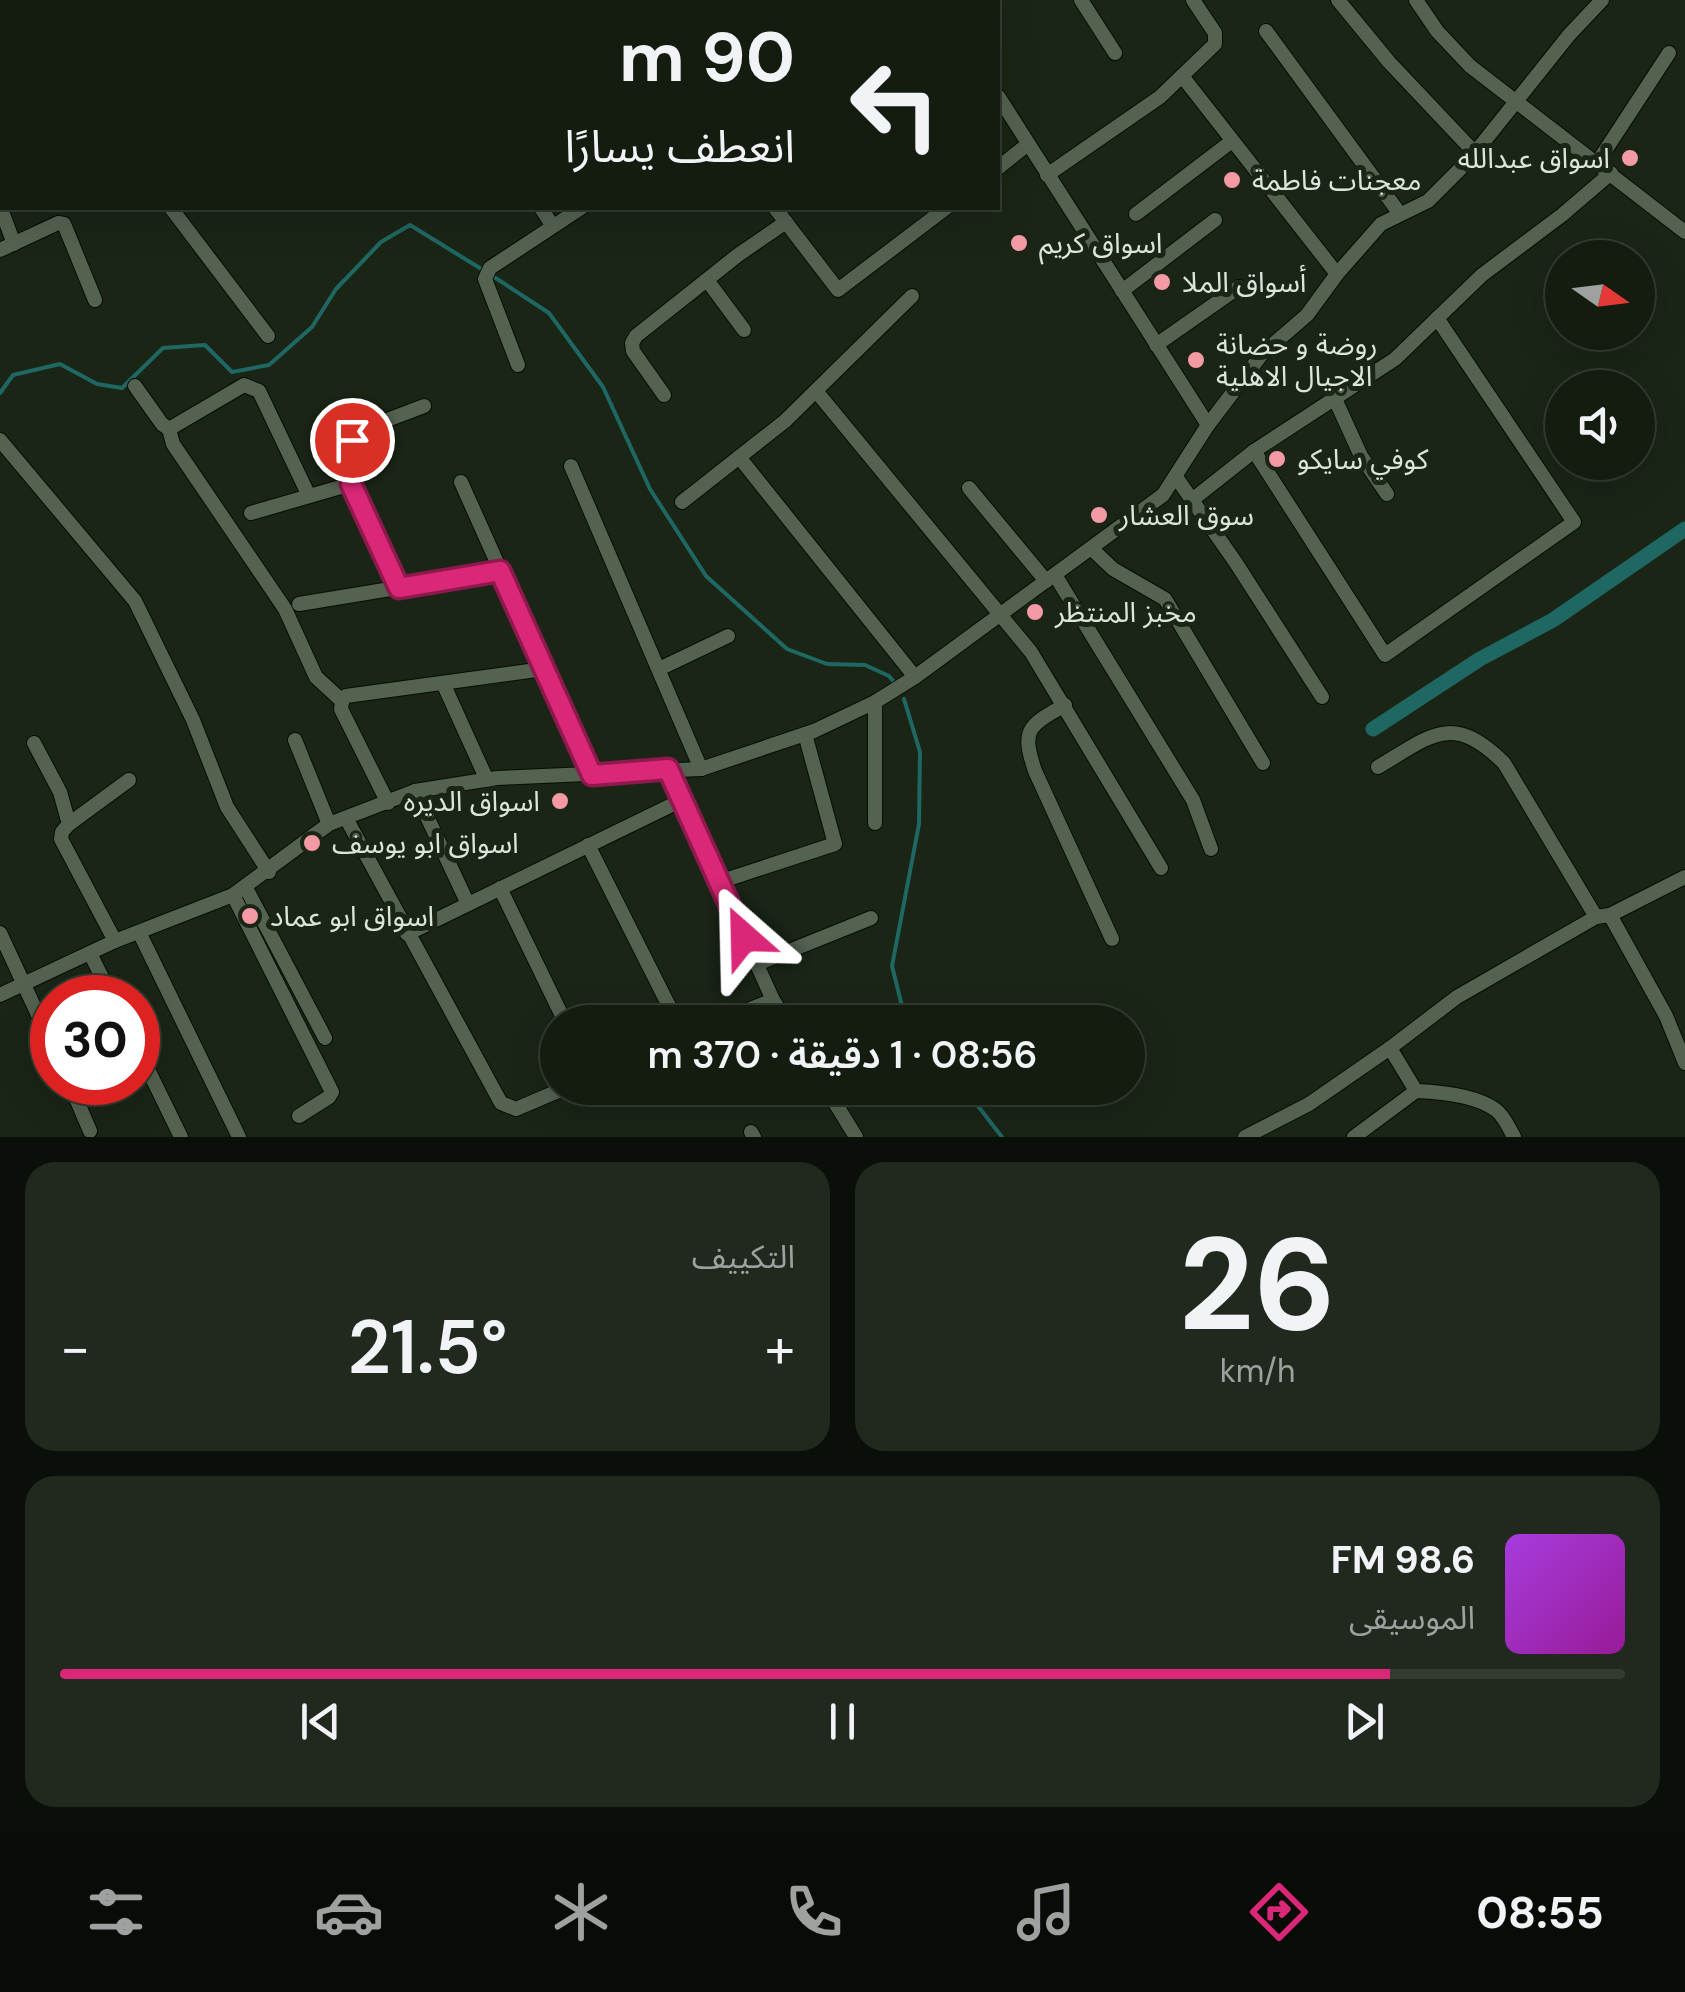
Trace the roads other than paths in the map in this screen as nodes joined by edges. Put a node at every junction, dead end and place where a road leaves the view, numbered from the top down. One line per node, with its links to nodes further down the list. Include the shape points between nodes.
1 (1081, 0): 7 (street)
2 (1192, 0): 9 (street, via 1216,39)
3 (1338, 0): 14 (street)
4 (1416, 0): 11 (street, via 1470,66)
5 (1602, 0): 11 (street)
6 (1266, 32): 27 (street)
7 (1115, 53)
8 (1669, 53): 15 (street)
9 (1182, 76): 12 (street); 18 (street)
10 (1000, 99): 13 (street)
11 (1516, 104): 14 (street); 15 (street)
12 (1232, 140): 26 (street); 34 (street)
13 (1028, 144): 16 (street); 18 (street)
14 (1475, 154): 27 (street, via 1428,201)
15 (1597, 163): 17 (street)
16 (1000, 166)
17 (1611, 174): 32 (street); 40 (street)
18 (1047, 175): 37 (street)
19 (1, 210): 33 (street)
20 (173, 210): 42 (street)
21 (542, 210): 31 (street)
22 (577, 210): 31 (street)
23 (777, 210): 30 (street)
24 (921, 210): 29 (street)
25 (943, 210): 29 (street)
26 (1136, 214)
27 (1400, 214): 34 (street, via 1381,224)
28 (1214, 220): 37 (street)
29 (929, 221): 30 (street, via 838,290)
30 (786, 222): 35 (street)
31 (552, 225): 44 (street, via 487,274)
32 (1685, 232)
33 (7, 247): 39 (street, via 64,224)
34 (1337, 274): 50 (street)
35 (706, 280): 41 (street); 47 (street, via 632,343)
36 (1239, 287): 43 (street)
37 (1122, 291): 43 (street)
38 (912, 296): 46 (street)
39 (95, 300)
40 (1437, 318): 48 (street, via 1395,359); 53 (street, via 1574,522 1385,654)
41 (744, 330)
42 (268, 336)
43 (1156, 345): 50 (street)
44 (518, 365)
45 (135, 386): 51 (street)
46 (816, 391): 54 (street); 70 (street)
47 (664, 395)
48 (1335, 399): 53 (street); 60 (street)
49 (424, 406): 58 (street, via 352,440)
50 (1208, 424): 56 (street)
51 (169, 428): 61 (street, via 244,384 253,388); 77 (street, via 173,444 285,609 316,677)
52 (0, 440): 100 (street, via 135,601 227,807)
53 (1254, 451): 62 (street)
54 (739, 458): 63 (street); 74 (street)
55 (571, 466): 73 (street)
56 (1176, 476): 62 (street); 65 (street, via 1163,495)
57 (461, 482): 66 (street)
58 (351, 484): 61 (street); 68 (street)
59 (969, 488): 67 (street)
60 (1387, 494)
61 (309, 496): 64 (street)
62 (1192, 500): 76 (street)
63 (682, 502)
64 (251, 514)
65 (1092, 549): 67 (street); 83 (street, via 1165,599)
66 (500, 571): 68 (street); 72 (street)
67 (1051, 578): 70 (street); 98 (street, via 1089,625 1193,800)
68 (399, 588): 69 (street)
69 (299, 604)
70 (1000, 616): 74 (street); 79 (street)
71 (728, 636): 73 (street)
72 (544, 669): 75 (street); 87 (street)
73 (658, 669): 86 (street)
74 (916, 677): 78 (street)
75 (442, 683): 77 (street); 89 (street)
76 (1322, 697)
77 (342, 701): 92 (street)
78 (875, 702): 80 (street); 96 (street)
79 (1065, 705): 99 (street); 111 (street, via 1032,726 1027,746)
80 (806, 734): 86 (street); 102 (street, via 835,844)
81 (294, 740): 95 (street)
82 (34, 743): 94 (street)
83 (1264, 763)
84 (1378, 766): 106 (street, via 1439,732 1454,731 1491,750)
85 (668, 769): 86 (street); 87 (street); 91 (street)
86 (702, 769)
87 (592, 775): 89 (street)
88 (129, 780): 94 (street)
89 (487, 780): 90 (street)
90 (415, 791): 92 (street); 105 (street)
91 (682, 800): 97 (street); 102 (street)
92 (388, 803): 93 (street)
93 (346, 818): 95 (street); 110 (street)
94 (70, 824): 112 (street, via 61,839)
95 (329, 824): 100 (street)
96 (876, 824)
97 (588, 845): 103 (street); 121 (street)
98 (1211, 850)
99 (1161, 868)
100 (268, 872): 104 (street)
101 (1685, 877): 106 (street)
102 (719, 882): 114 (street)
103 (500, 888): 105 (street); 120 (street)
104 (240, 892): 108 (street); 124 (street); 132 (street, via 332,1092)
105 (468, 904): 110 (street)
106 (1603, 916): 125 (street, via 1457,997); 126 (street, via 1666,1016)
107 (871, 918): 114 (street)
108 (139, 932): 112 (street); 135 (street)
109 (0, 933): 116 (street)
110 (407, 934): 129 (street, via 501,1102 516,1109)
111 (1112, 940)
112 (115, 941): 113 (street)
113 (90, 954): 115 (street); 116 (street)
114 (757, 964): 119 (street)
115 (100, 975)
116 (26, 984): 117 (street); 118 (street)
117 (30, 994)
118 (0, 995)
119 (773, 1000): 122 (street); 123 (street)
120 (557, 1005)
121 (668, 1005)
122 (760, 1005)
123 (776, 1005)
124 (325, 1038)
125 (1390, 1048): 127 (street); 137 (street, via 1310,1104)
126 (1685, 1063)
127 (1416, 1091): 138 (street); 139 (street, via 1489,1106)
128 (160, 1094): 134 (street)
129 (540, 1099)
130 (78, 1105): 133 (street)
131 (836, 1105): 136 (street)
132 (299, 1116)
133 (90, 1132)
134 (181, 1137)
135 (239, 1137)
136 (856, 1137)
137 (1245, 1137)
138 (1354, 1137)
139 (1514, 1137)

